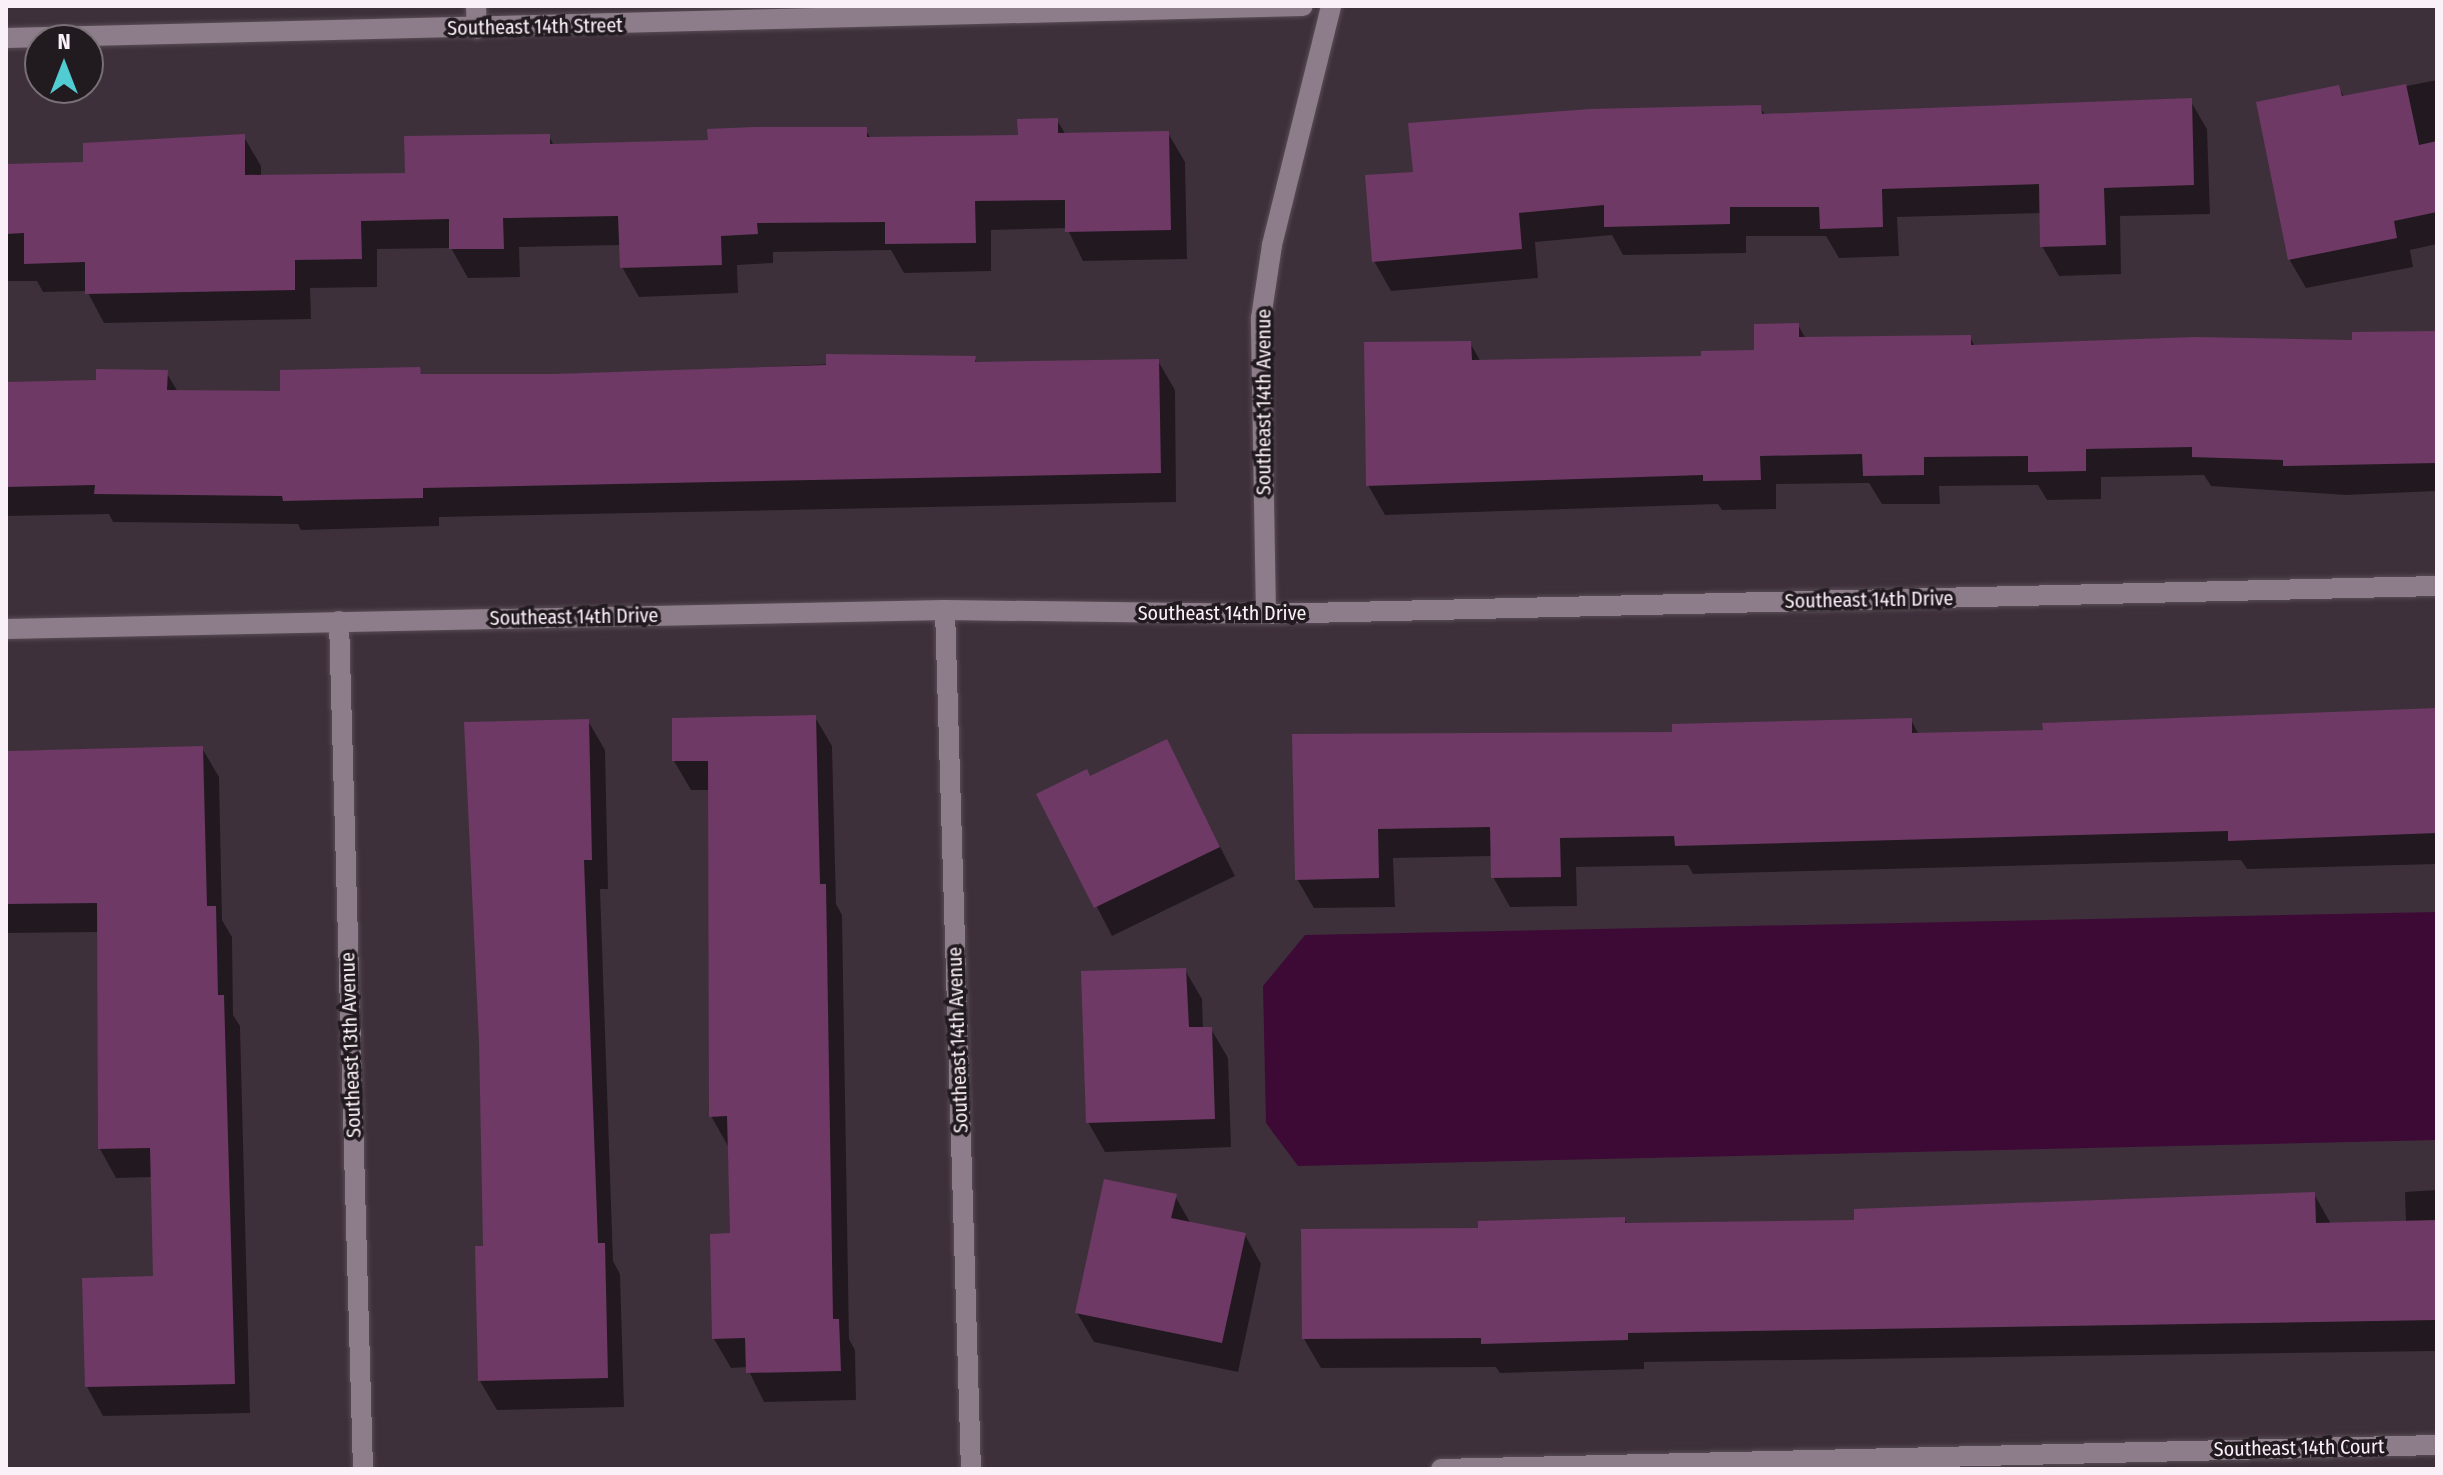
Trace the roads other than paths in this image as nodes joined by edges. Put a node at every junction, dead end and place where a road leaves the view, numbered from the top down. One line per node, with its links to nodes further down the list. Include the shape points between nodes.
1 (476, 6): 4 (street)
2 (1303, 6): 4 (street, Southeast 14th Street)
3 (1331, 6): 8 (street, Southeast 14th Avenue, via 1272,245 1261,318)
4 (477, 29): 5 (street, Southeast 14th Street)
5 (6, 38)
6 (2437, 586): 8 (street, Southeast 14th Drive)
7 (945, 610): 8 (street, Southeast 14th Drive); 9 (street, Southeast 14th Drive); 13 (street, Southeast 14th Avenue)
8 (1266, 614)
9 (339, 621): 10 (street, Southeast 14th Drive); 12 (street, Southeast 13th Avenue)
10 (6, 629)
11 (2437, 1445): 14 (street, Southeast 14th Court)
12 (363, 1469)
13 (971, 1469)
14 (1441, 1469)

